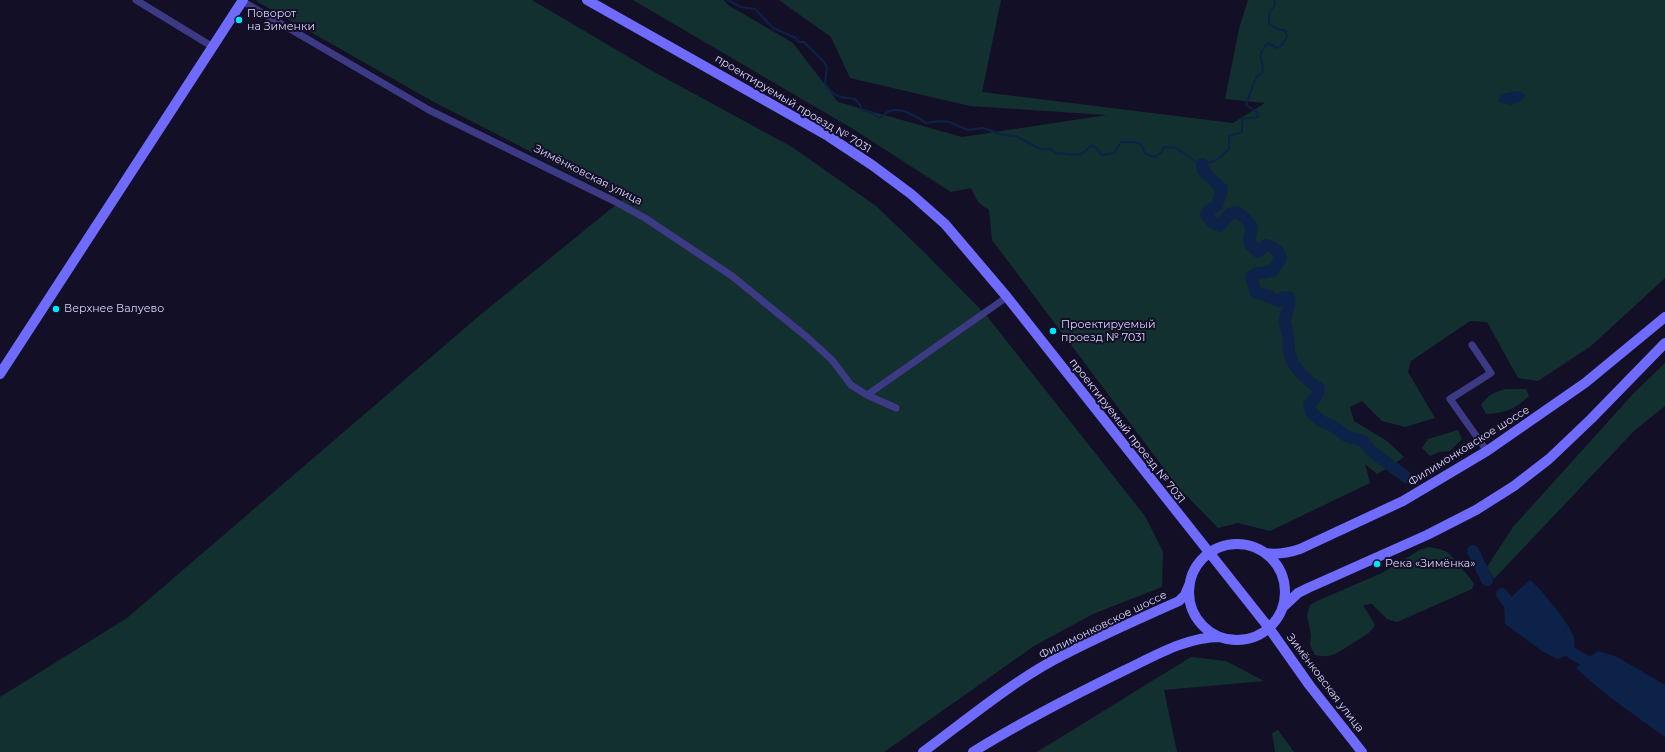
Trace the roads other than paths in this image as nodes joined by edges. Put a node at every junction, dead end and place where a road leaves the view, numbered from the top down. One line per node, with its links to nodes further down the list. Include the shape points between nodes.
1 (136, 0): 4 (street)
2 (242, 0): 4 (main road); 10 (street, Зимёнковская улица, via 429,110 645,218 732,276 808,338 832,360 851,385)
3 (587, 0): 5 (main road, проектируемый проезд № 7031, via 828,136 872,165 945,224)
4 (213, 47): 9 (main road)
5 (1007, 297): 10 (street); 13 (main road, проектируемый проезд № 7031)
6 (1665, 317): 12 (main road, Филимонковское шоссе, via 1585,383)
7 (1665, 343): 16 (main road, Филимонковское шоссе, via 1586,424 1549,459 1514,486 1476,510 1427,535 1298,593)
8 (1472, 345): 12 (street, via 1491,373 1450,399)
9 (0, 374)
10 (867, 394): 11 (street, Зимёнковская улица)
11 (896, 408)
12 (1487, 452): 14 (main road, Филимонковское шоссе, via 1403,501 1357,523 1286,553)
13 (1209, 553): 14 (main road, Филимонковское шоссе, via 1227,545 1240,544 1253,546); 15 (main road, Филимонковское шоссе, via 1197,566); 17 (main road, проектируемый проезд № 7031)
14 (1265, 553): 16 (main road, Филимонковское шоссе, via 1275,562 1282,574 1285,593)
15 (1190, 583): 18 (main road, Филимонковское шоссе, via 1190,597 1196,616 1205,627); 19 (main road, Филимонковское шоссе, via 1179,601 1051,662)
16 (1283, 606): 17 (main road, Филимонковское шоссе)
17 (1269, 628): 18 (main road, Филимонковское шоссе, via 1250,638 1236,640); 21 (main road, Зимёнковская улица)
18 (1223, 637): 20 (main road, Филимонковское шоссе, via 1189,641 1149,659 1067,699)
19 (923, 752)
20 (973, 752)
21 (1362, 752)

